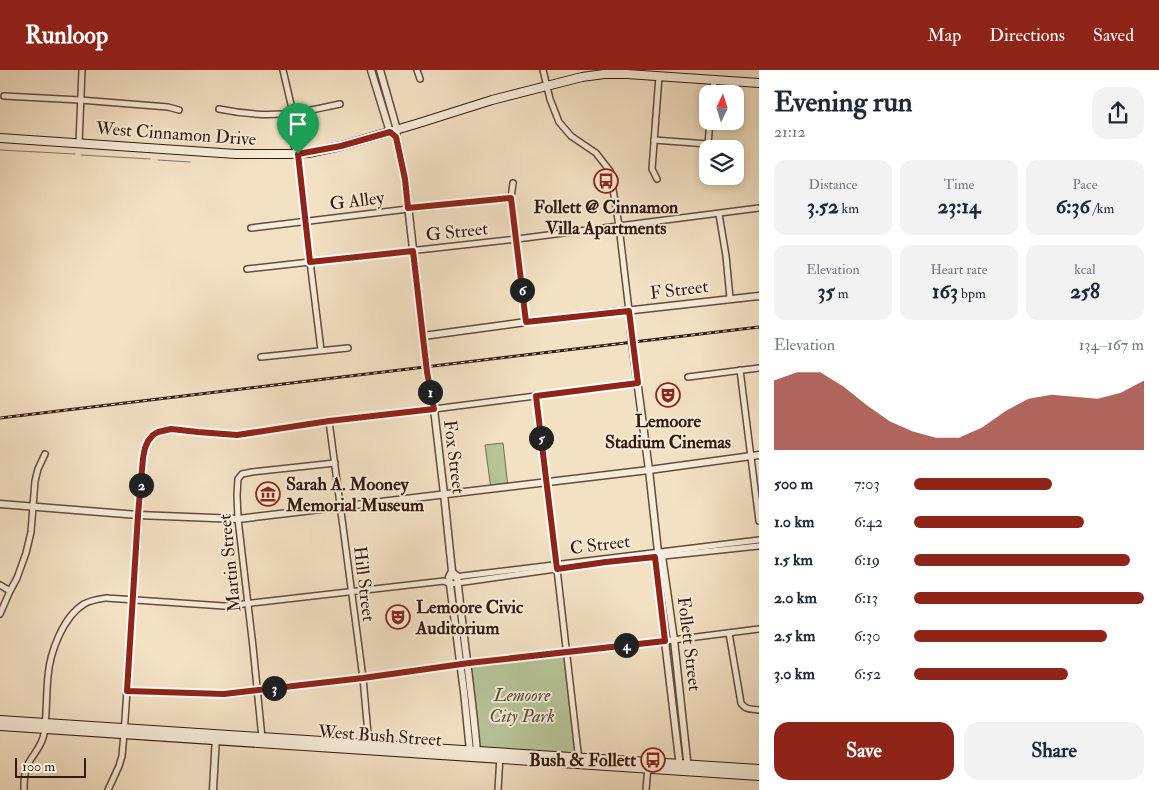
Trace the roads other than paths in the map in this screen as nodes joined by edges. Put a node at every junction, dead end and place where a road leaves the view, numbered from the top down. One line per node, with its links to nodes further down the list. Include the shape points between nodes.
1 (82, 70): 14 (street)
2 (283, 70): 18 (street)
3 (371, 70): 20 (street, Fox Street)
4 (380, 70): 20 (street, Fox Street)
5 (417, 70): 8 (street)
6 (543, 70): 11 (street, Follett Street)
7 (660, 76): 9 (main road, West Cinnamon Drive); 11 (main road, West Cinnamon Drive, via 604,74); 22 (street)
8 (420, 79)
9 (714, 80): 10 (main road, West Cinnamon Drive); 12 (street)
10 (759, 83)
11 (546, 85): 20 (main road, West Cinnamon Drive); 32 (street, Follett Street, via 559,122 571,136 596,153 610,171)
12 (714, 85)
13 (4, 96): 14 (street)
14 (80, 100): 17 (street); 23 (street)
15 (340, 104): 18 (street)
16 (219, 109): 18 (street, via 253,114)
17 (179, 110)
18 (292, 113): 24 (street, via 296,118)
19 (709, 130): 22 (street, via 708,144)
20 (394, 133): 24 (main road, West Cinnamon Drive); 28 (street, Fox Street)
21 (0, 138): 23 (main road, West Cinnamon Drive)
22 (654, 140): 25 (street, via 652,169)
23 (79, 143): 24 (main road, West Cinnamon Drive, via 236,154)
24 (298, 154): 31 (street)
25 (657, 179)
26 (513, 183): 27 (street)
27 (511, 198): 28 (street, G Alley); 34 (street)
28 (408, 208): 31 (street, G Alley); 35 (street, Fox Street)
29 (759, 208): 30 (street, G Street)
30 (719, 214): 32 (street, G Street); 39 (street)
31 (305, 221): 33 (street, G Alley); 36 (street)
32 (619, 226): 34 (street, G Street); 40 (street, Follett Street)
33 (251, 228)
34 (517, 239): 35 (street, G Street); 41 (street)
35 (413, 251): 36 (street, G Street); 42 (street, Fox Street)
36 (310, 262): 37 (street, G Street); 44 (street)
37 (247, 269)
38 (759, 296): 39 (street, F Street)
39 (730, 298): 40 (street, F Street)
40 (629, 311): 41 (street, F Street); 49 (street, Follett Street)
41 (526, 322): 42 (street, F Street)
42 (423, 336): 51 (street, Fox Street)
43 (348, 348): 44 (street)
44 (321, 350): 45 (street)
45 (260, 357)
46 (759, 368): 47 (street)
47 (740, 370): 48 (street); 55 (street)
48 (688, 378)
49 (638, 383): 50 (street); 57 (street, Follett Street)
50 (536, 396): 51 (street); 58 (street)
51 (434, 409): 52 (street); 59 (street, Fox Street)
52 (329, 421): 56 (street, Hill Street); 63 (street, via 237,435 171,429 158,432 151,436 145,448)
53 (45, 454): 61 (street, via 35,481)
54 (759, 455): 55 (street)
55 (751, 456): 57 (street); 65 (street)
56 (335, 463): 62 (street, Hill Street); 64 (street, Martin Street, via 242,474 238,479)
57 (650, 470): 58 (street); 68 (street, Follett Street)
58 (547, 482): 59 (street); 69 (street)
59 (444, 494): 62 (street); 70 (street, Fox Street)
60 (0, 504): 61 (street)
61 (33, 506): 63 (street); 72 (street, via 26,553)
62 (340, 506): 64 (street); 73 (street, Hill Street)
63 (138, 515): 64 (street); 74 (street)
64 (238, 519): 75 (street, Martin Street)
65 (759, 521)
66 (759, 540): 68 (street, C Street)
67 (759, 546): 68 (street, C Street)
68 (659, 555): 69 (street, C Street); 79 (street, Follett Street); 80 (street, Follett Street)
69 (557, 567): 70 (street, C Street); 81 (street)
70 (452, 579): 73 (street, C Street); 82 (street, Fox Street); 83 (street, Fox Street)
71 (0, 585): 72 (street)
72 (10, 591): 76 (street)
73 (351, 592): 75 (street, C Street); 84 (street, Hill Street)
74 (133, 600): 75 (street, C Street, via 224,606); 86 (street); 90 (street, C Street, via 94,600 84,604 69,618 50,661)
75 (248, 603): 85 (street, Martin Street)
76 (0, 614)
77 (759, 629): 78 (street)
78 (729, 633): 79 (street); 87 (street, via 741,703 746,709)
79 (674, 640): 80 (street); 99 (street, Follett Street)
80 (665, 641): 81 (street); 99 (street, Follett Street)
81 (566, 652): 82 (street); 97 (street)
82 (468, 663): 83 (street); 95 (street, Fox Street)
83 (460, 664): 84 (street); 95 (street, Fox Street)
84 (363, 678): 85 (street); 94 (street, Hill Street)
85 (257, 690): 86 (street, via 224,694); 93 (street, Martin Street)
86 (127, 691): 91 (street)
87 (759, 710)
88 (0, 720): 90 (main road, West Bush Street)
89 (0, 726): 90 (main road, West Bush Street)
90 (45, 726): 91 (main road, West Bush Street); 102 (street, C Street, via 42,742 26,768)
91 (124, 731): 92 (main road, West Bush Street); 103 (street, via 122,756)
92 (216, 737): 93 (main road, West Bush Street); 104 (street)
93 (263, 741): 94 (main road, West Bush Street)
94 (370, 748): 95 (main road, West Bush Street)
95 (474, 754): 96 (main road, West Bush Street)
96 (500, 756): 97 (main road, West Bush Street); 105 (street)
97 (579, 761): 98 (main road, West Bush Street)
98 (648, 766): 99 (main road, West Bush Street); 106 (street)
99 (684, 768): 100 (main road, West Bush Street); 101 (main road, West Bush Street)
100 (759, 769)
101 (759, 776)
102 (24, 790)
103 (108, 790)
104 (213, 790)
105 (498, 790)
106 (646, 790)

